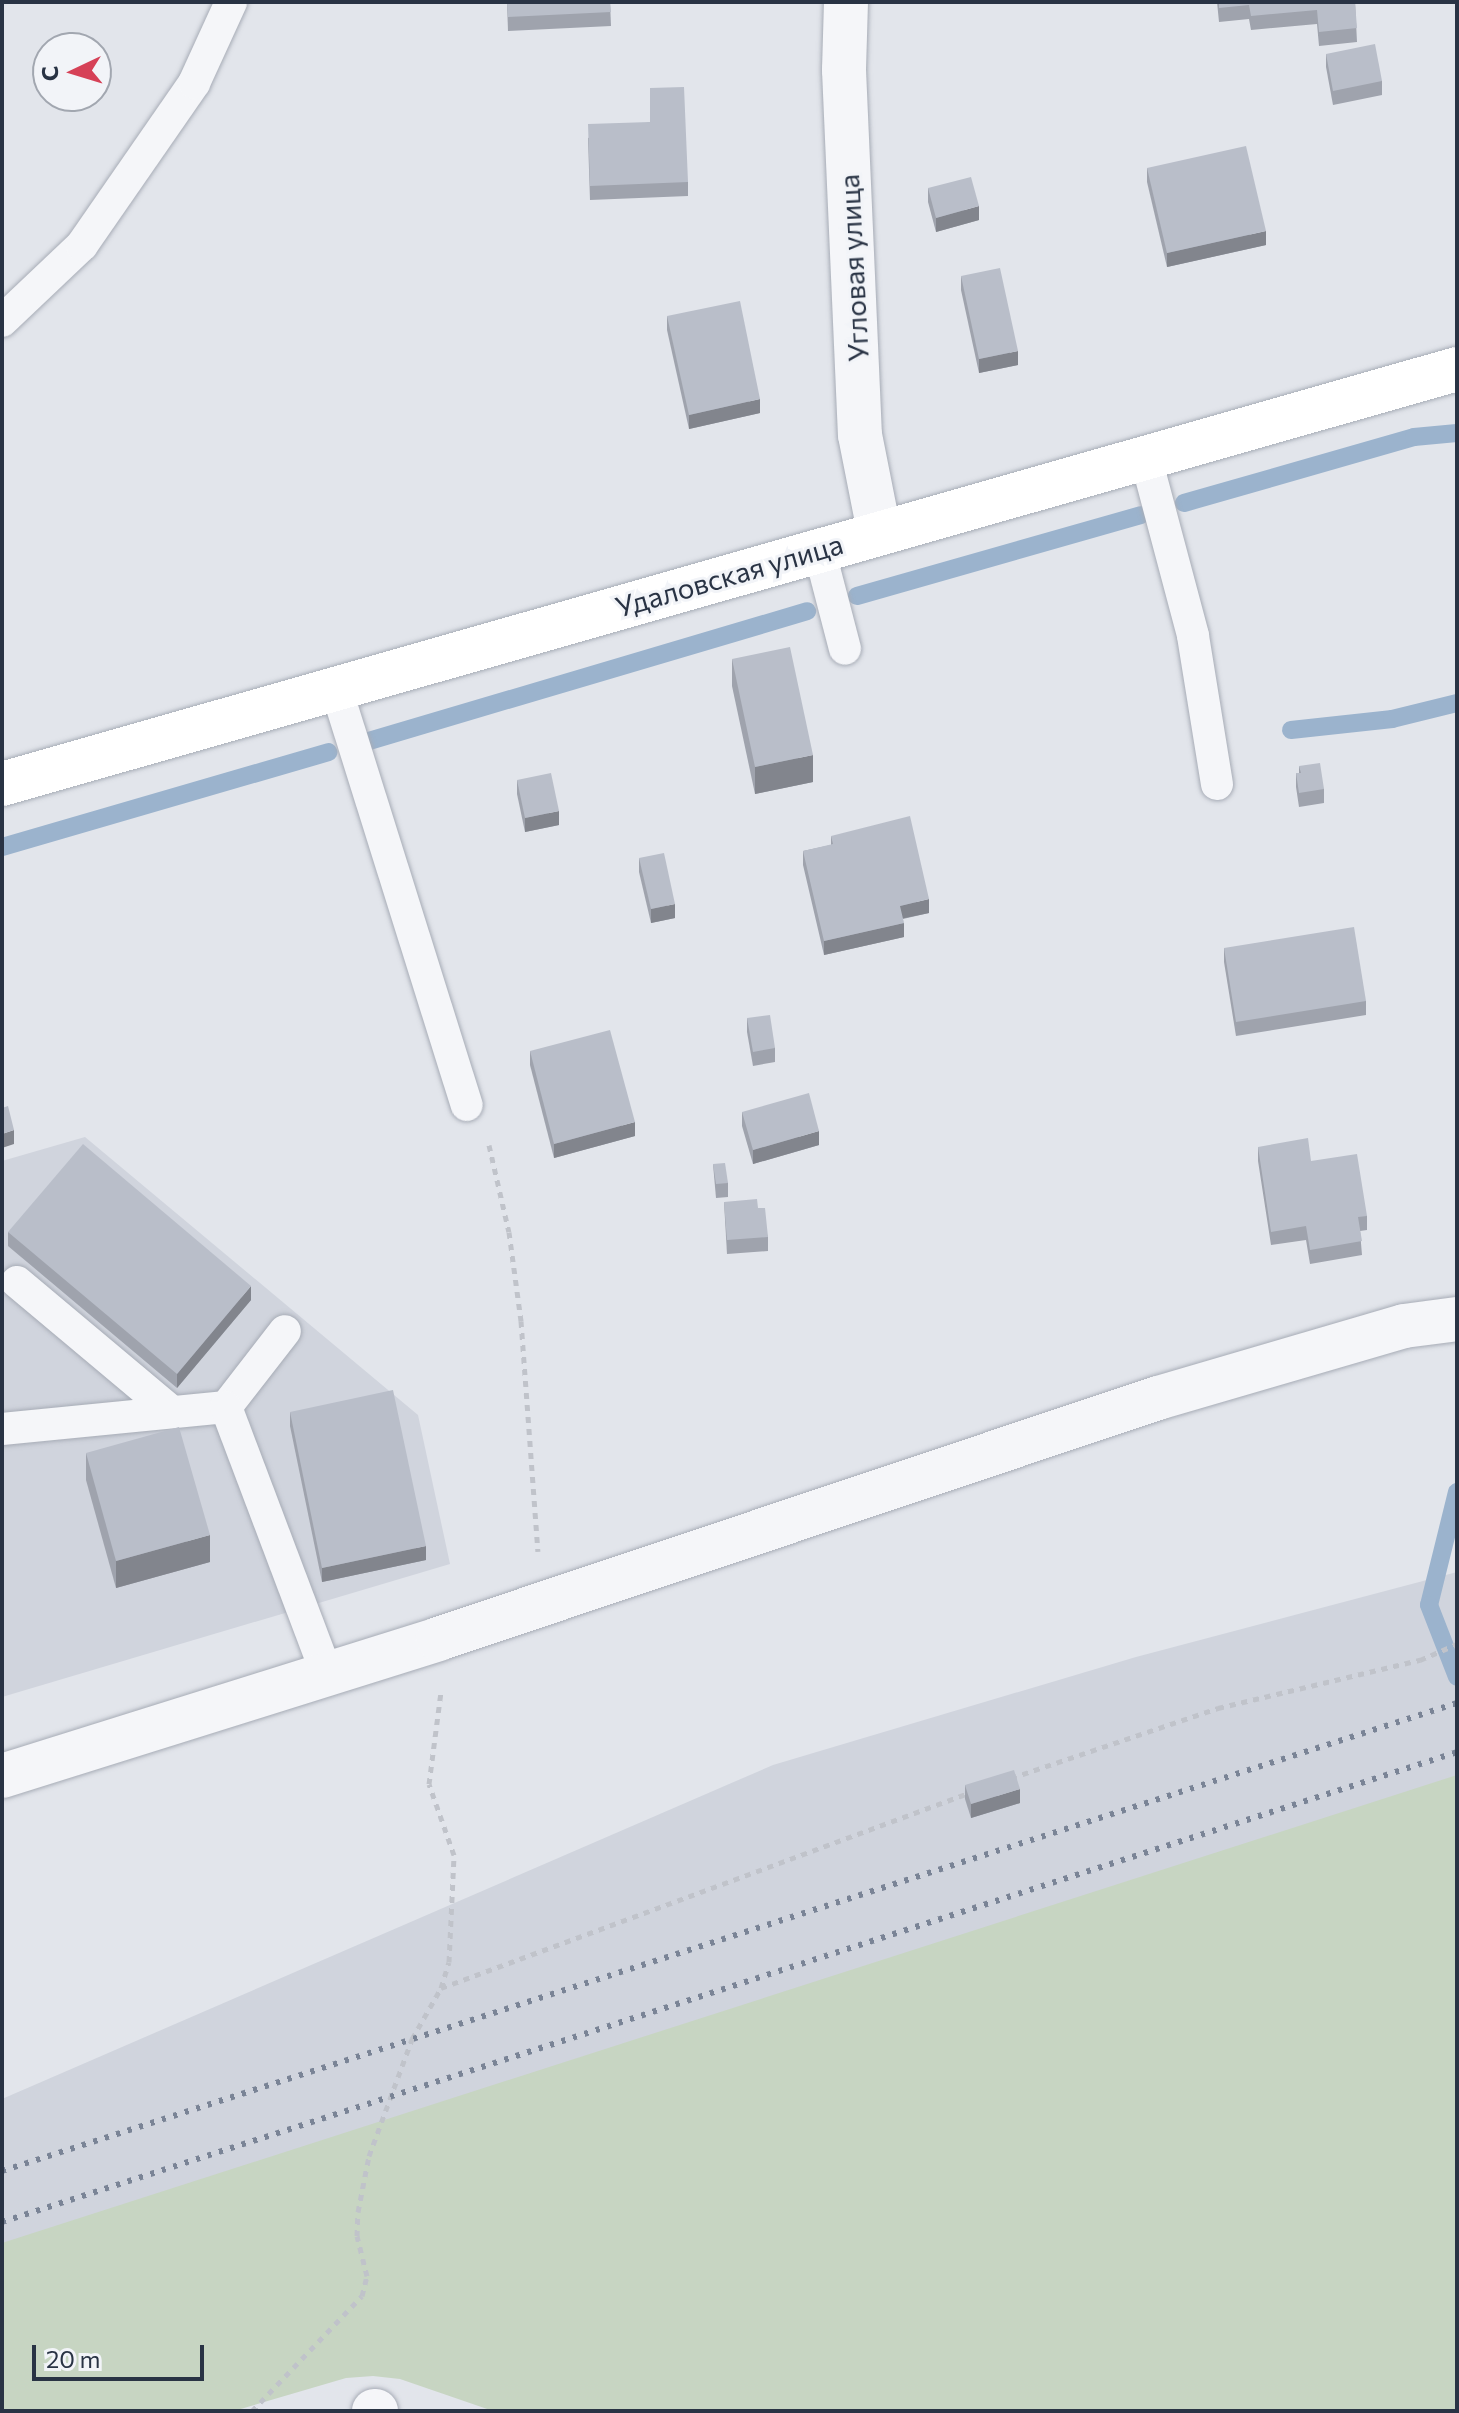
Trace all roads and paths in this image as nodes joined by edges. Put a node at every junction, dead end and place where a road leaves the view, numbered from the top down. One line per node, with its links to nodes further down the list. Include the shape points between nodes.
1 (231, 2): 3 (lane, via 194,83 82,245)
2 (846, 2): 6 (street, Угловая улица, via 844,70 860,435)
3 (2, 321)
4 (1457, 369): 5 (main road, Удаловская улица)
5 (1145, 455): 6 (main road, Удаловская улица); 11 (lane, via 1193,636)
6 (879, 531): 7 (main road, Удаловская улица)
7 (819, 549): 8 (lane); 9 (main road, Удаловская улица)
8 (845, 649)
9 (336, 688): 10 (main road, Удаловская улица); 12 (lane)
10 (2, 784)
11 (1217, 784)
12 (467, 1105): 19 (path, via 483,1116 509,1232 521,1321 524,1414 539,1511 538,1555)
13 (17, 1282): 17 (lane)
14 (1457, 1319): 19 (street, via 1404,1326 1158,1398)
15 (285, 1331): 16 (lane)
16 (226, 1407): 17 (lane); 22 (lane)
17 (172, 1412): 18 (lane)
18 (2, 1429)
19 (527, 1609): 20 (street)
20 (438, 1639): 22 (street); 26 (path, via 442,1684 429,1784 454,1855 455,1887 449,1962)
21 (1457, 1644): 24 (path, via 1420,1660 1218,1708)
22 (327, 1674): 23 (street)
23 (2, 1776)
24 (1002, 1781)
25 (987, 1786): 26 (path)
26 (441, 1988): 27 (path, via 412,2039 369,2156 358,2212 357,2236 367,2276 362,2296)
27 (252, 2411)

